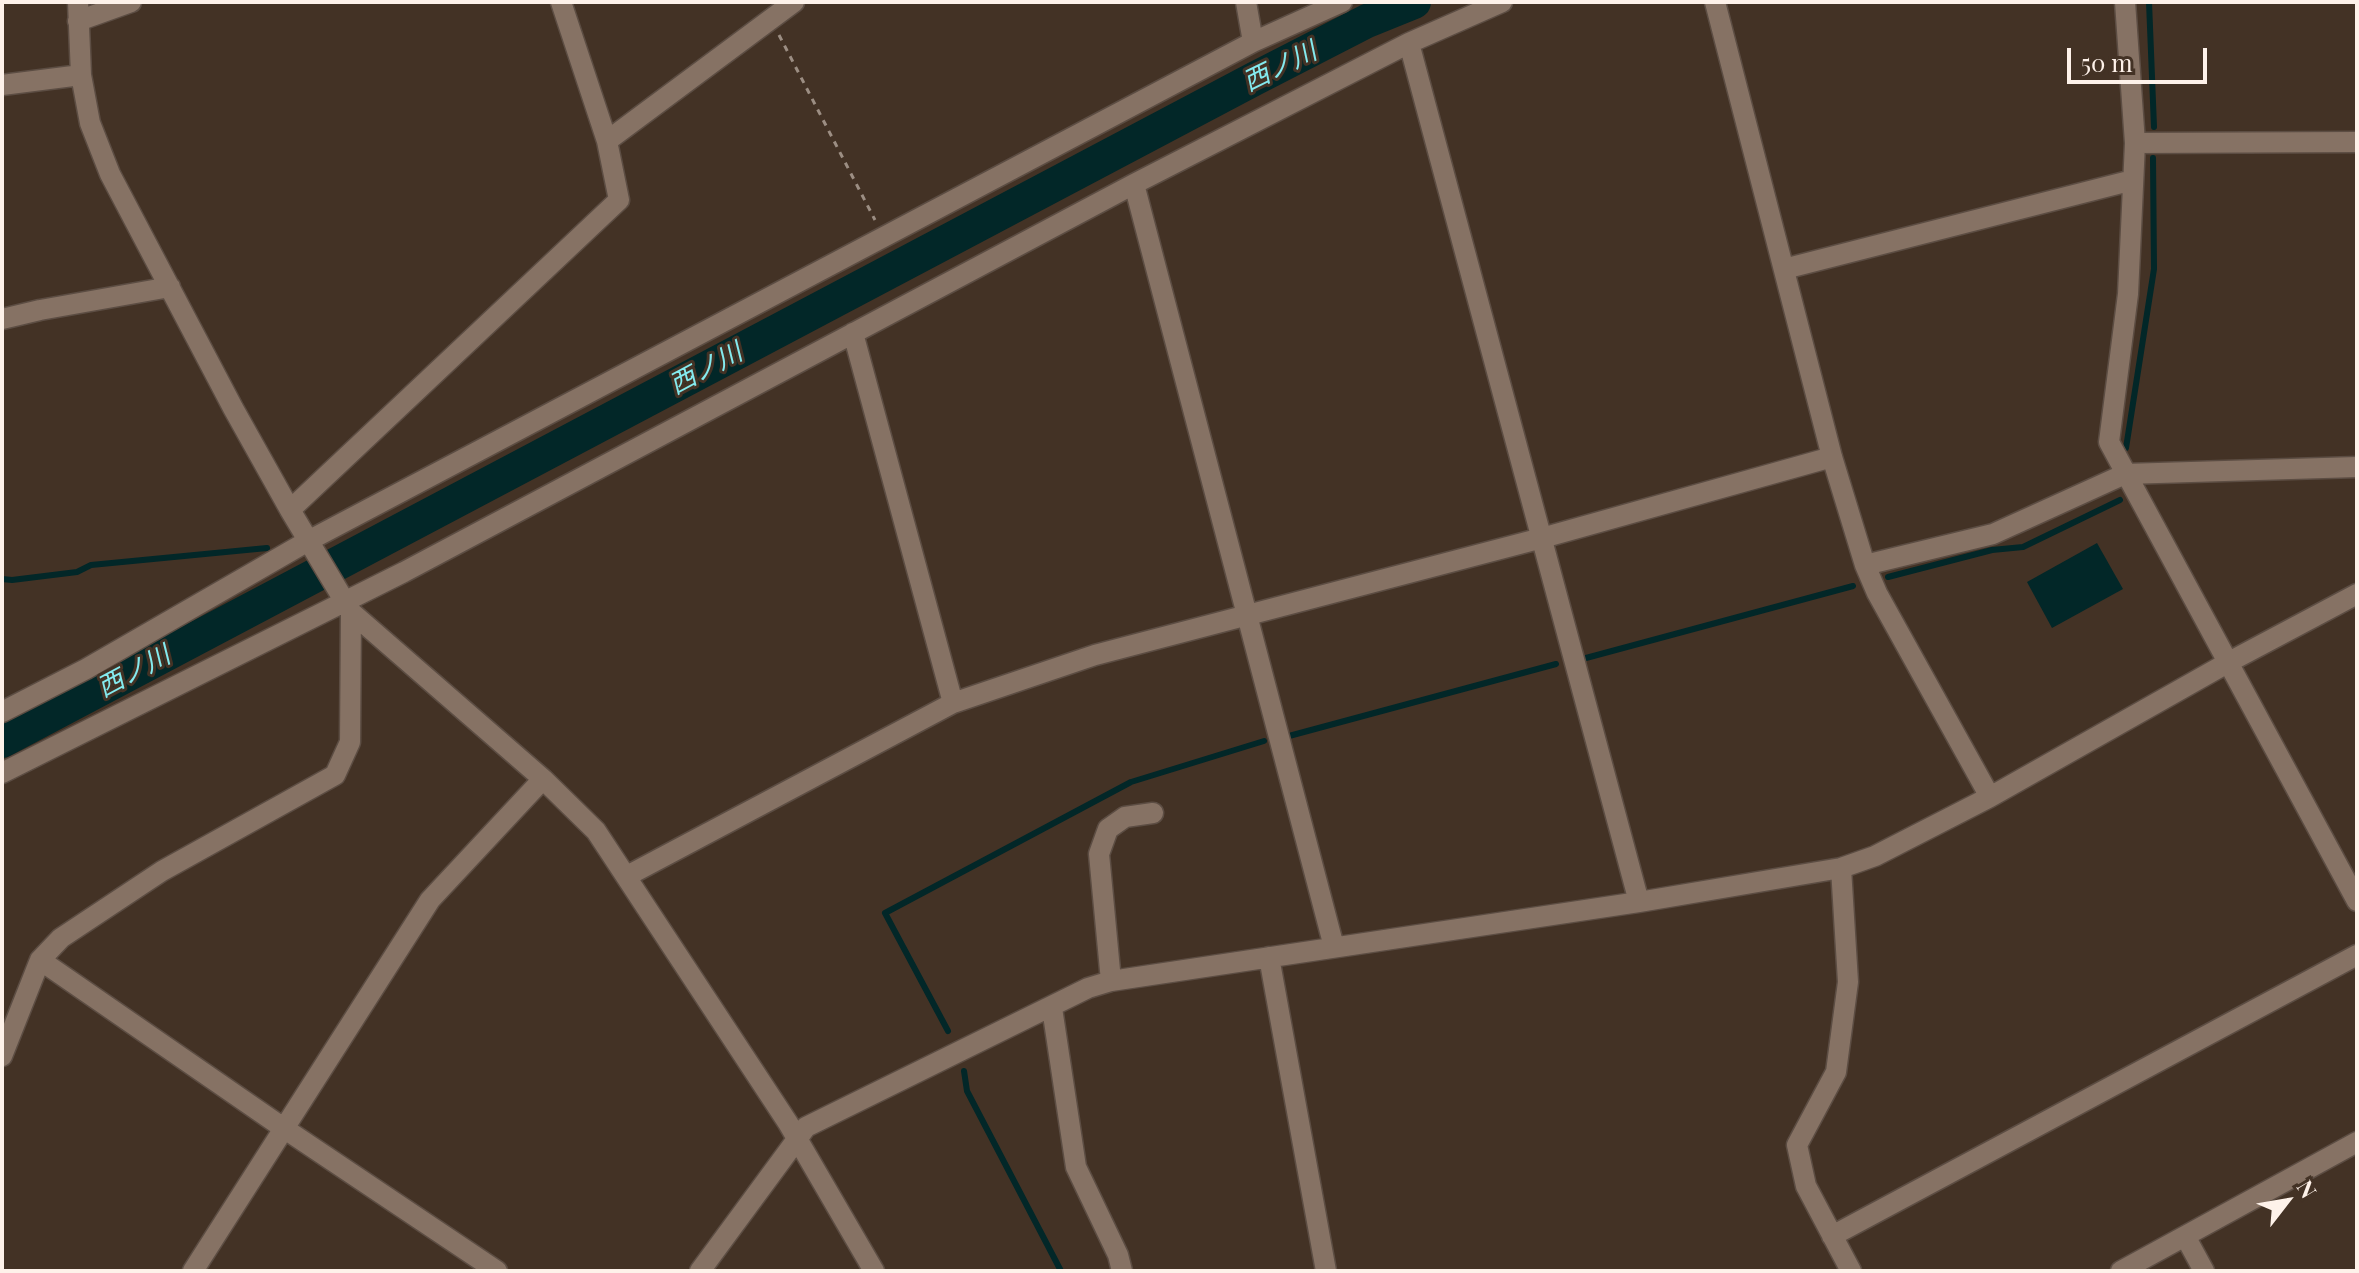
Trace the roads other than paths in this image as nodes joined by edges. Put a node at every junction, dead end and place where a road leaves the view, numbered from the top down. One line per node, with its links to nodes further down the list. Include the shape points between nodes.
1 (131, 2): 9 (street)
2 (561, 2): 14 (street)
3 (794, 2): 14 (street)
4 (1246, 2): 10 (street)
5 (1342, 2): 10 (street)
6 (1502, 2): 11 (street)
7 (1715, 2): 19 (street)
8 (2125, 2): 16 (street)
9 (78, 12): 12 (street)
10 (1253, 42): 28 (street)
11 (1409, 43): 18 (street); 27 (street)
12 (81, 75): 13 (street); 20 (street, via 99,148)
13 (2, 85)
14 (607, 141): 26 (street, via 619,200)
15 (2357, 142): 16 (street)
16 (2135, 143): 17 (street)
17 (2133, 180): 19 (street); 25 (street, via 2128,294 2109,442)
18 (1134, 184): 22 (street); 32 (street)
19 (1784, 269): 23 (street)
20 (170, 287): 21 (street); 26 (street)
21 (2, 319)
22 (853, 333): 31 (street); 34 (street)
23 (1832, 457): 27 (street); 29 (street)
24 (2357, 467): 25 (street)
25 (2125, 474): 29 (street, via 1993,534); 33 (street)
26 (290, 510): 28 (street)
27 (1542, 538): 32 (street); 43 (street)
28 (312, 547): 31 (street); 35 (street)
29 (1865, 565): 38 (street)
30 (2357, 594): 33 (street)
31 (344, 601): 36 (street); 37 (street); 47 (street, via 350,742 335,775 162,871 61,938)
32 (1246, 616): 34 (street, via 1095,655); 44 (street)
33 (2229, 662): 38 (street); 42 (street)
34 (953, 703): 41 (street)
35 (2, 712)
36 (2, 773)
37 (543, 779): 41 (street, via 596,831); 51 (street, via 430,900)
38 (1990, 797): 40 (street)
39 (1153, 813): 48 (street, via 1125,817 1108,829 1099,854)
40 (1841, 868): 43 (street); 54 (street, via 1848,982 1836,1072 1797,1145 1806,1186)
41 (627, 876): 52 (street)
42 (2357, 901)
43 (1639, 902): 44 (street)
44 (1334, 947): 46 (street)
45 (2357, 955): 54 (street)
46 (1269, 957): 48 (street); 61 (street)
47 (40, 960): 50 (street); 51 (street)
48 (1111, 981): 49 (street)
49 (1052, 1008): 52 (street, via 806,1127); 60 (street, via 1076,1167)
50 (2, 1056)
51 (282, 1127): 56 (street); 57 (street)
52 (796, 1138): 58 (street); 59 (street)
53 (2357, 1142): 55 (street)
54 (1832, 1236): 62 (street)
55 (2185, 1236): 63 (street); 64 (street)
56 (193, 1271)
57 (497, 1271)
58 (700, 1271)
59 (874, 1271)
60 (1122, 1271)
61 (1326, 1271)
62 (1851, 1271)
63 (2121, 1271)
64 (2204, 1271)

